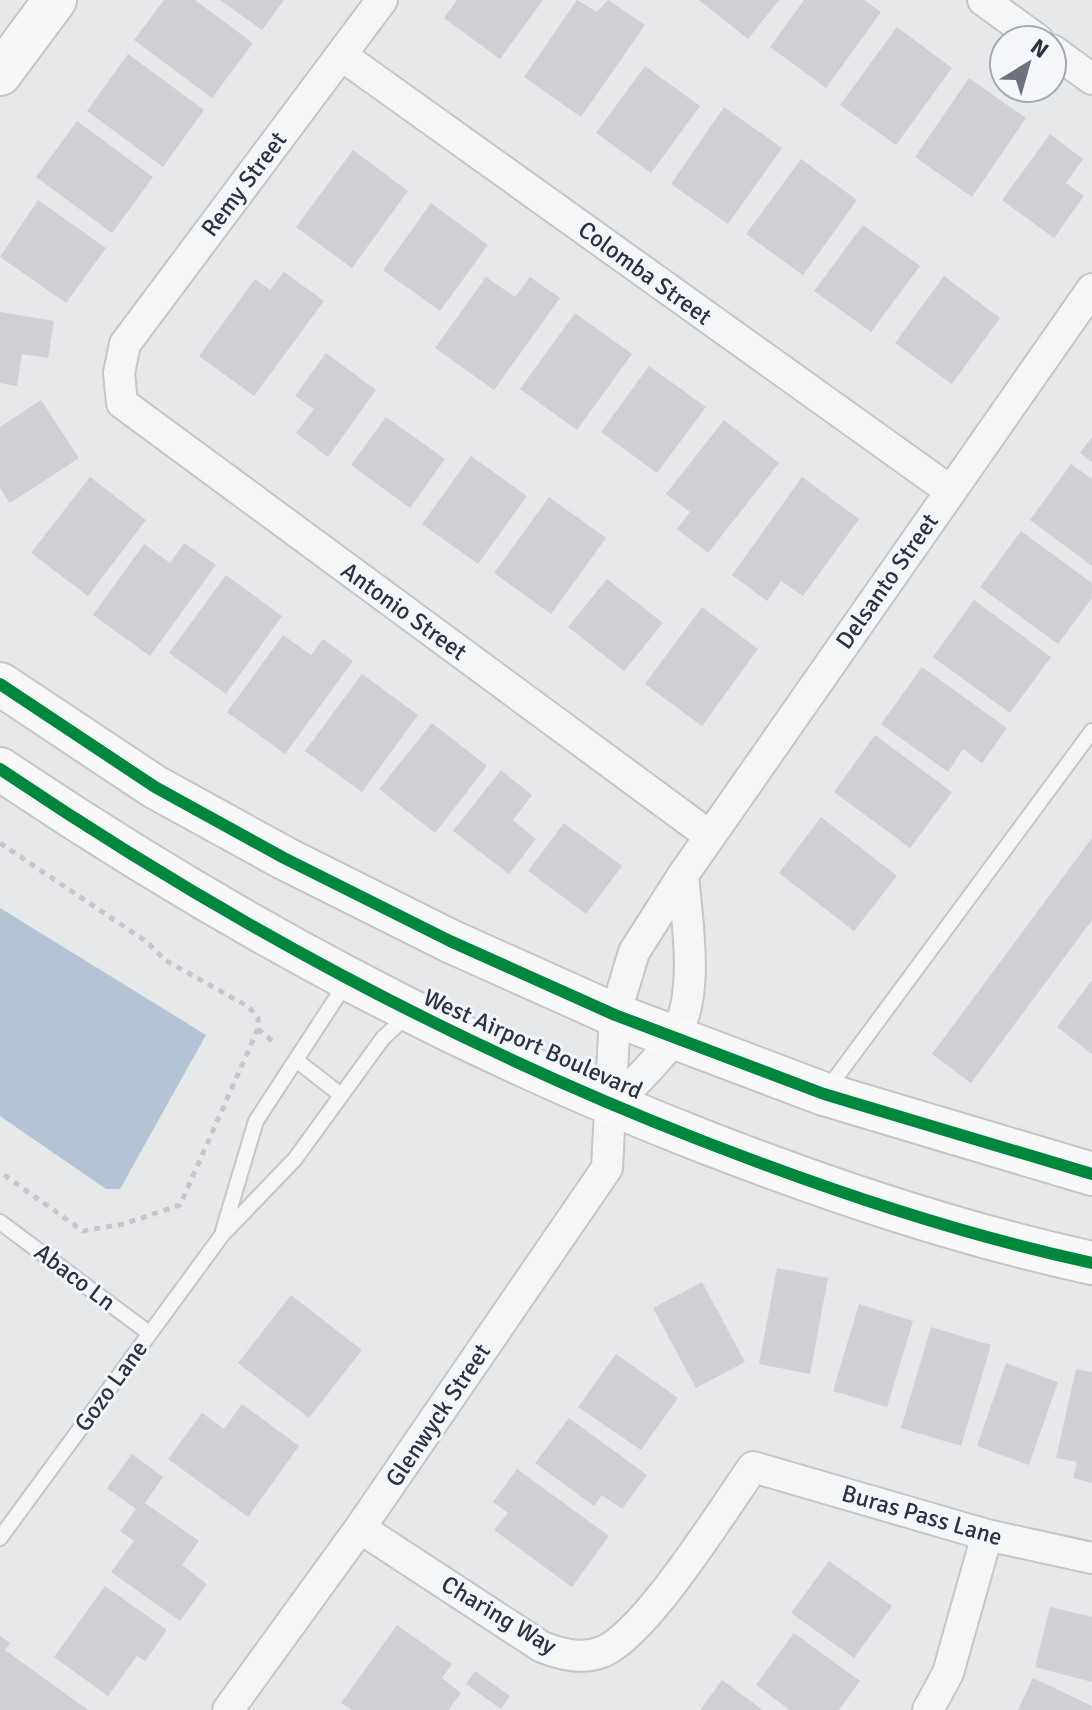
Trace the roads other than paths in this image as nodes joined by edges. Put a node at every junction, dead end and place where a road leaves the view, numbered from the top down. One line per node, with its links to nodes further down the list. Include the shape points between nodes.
1 (55, 0): 7 (main road)
2 (382, 0): 5 (street, Remy Street)
3 (983, 0): 4 (street)
4 (1016, 24)
5 (341, 55): 10 (street, Remy Street, via 125,344); 11 (street, Colomba Street)
6 (1068, 62): 8 (street)
7 (0, 74)
8 (1092, 79)
9 (1092, 289): 11 (street, Delsanto Street)
10 (119, 373): 15 (street, Antonio Street, via 122,403)
11 (949, 490): 15 (street, Delsanto Street)
12 (0, 684): 19 (main road, via 155,787 284,858)
13 (1092, 731): 22 (lane)
14 (0, 769): 17 (main road, West Airport Boulevard, via 118,849)
15 (710, 836): 16 (street, Delsanto Street)
16 (683, 875): 19 (street, Delsanto Street, via 634,952); 20 (street, via 691,980)
17 (348, 980): 18 (main road, West Airport Boulevard); 21 (lane)
18 (410, 1013): 23 (lane, via 383,1038); 24 (main road, West Airport Boulevard)
19 (615, 1015): 20 (main road); 24 (street, Delsanto Street)
20 (673, 1039): 22 (main road); 24 (street)
21 (296, 1060): 23 (lane); 27 (lane, via 256,1121)
22 (824, 1094): 25 (main road)
23 (341, 1095): 27 (lane, via 295,1159)
24 (613, 1106): 28 (main road, West Airport Boulevard, via 839,1194 993,1241); 31 (street, Glenwyck Street, via 607,1168)
25 (1092, 1174)
26 (0, 1222): 29 (lane, Abaco Ln)
27 (222, 1235): 29 (lane, Gozo Lane)
28 (1092, 1263)
29 (149, 1333): 33 (lane, Gozo Lane)
30 (753, 1467): 31 (street, Charing Way, via 633,1632 591,1656 542,1647); 32 (street, Buras Pass Lane)
31 (360, 1528): 35 (street, Glenwyck Street)
32 (987, 1535): 34 (street, Buras Pass Lane); 36 (street, via 948,1673)
33 (0, 1538)
34 (1092, 1558)
35 (228, 1710)
36 (928, 1710)

